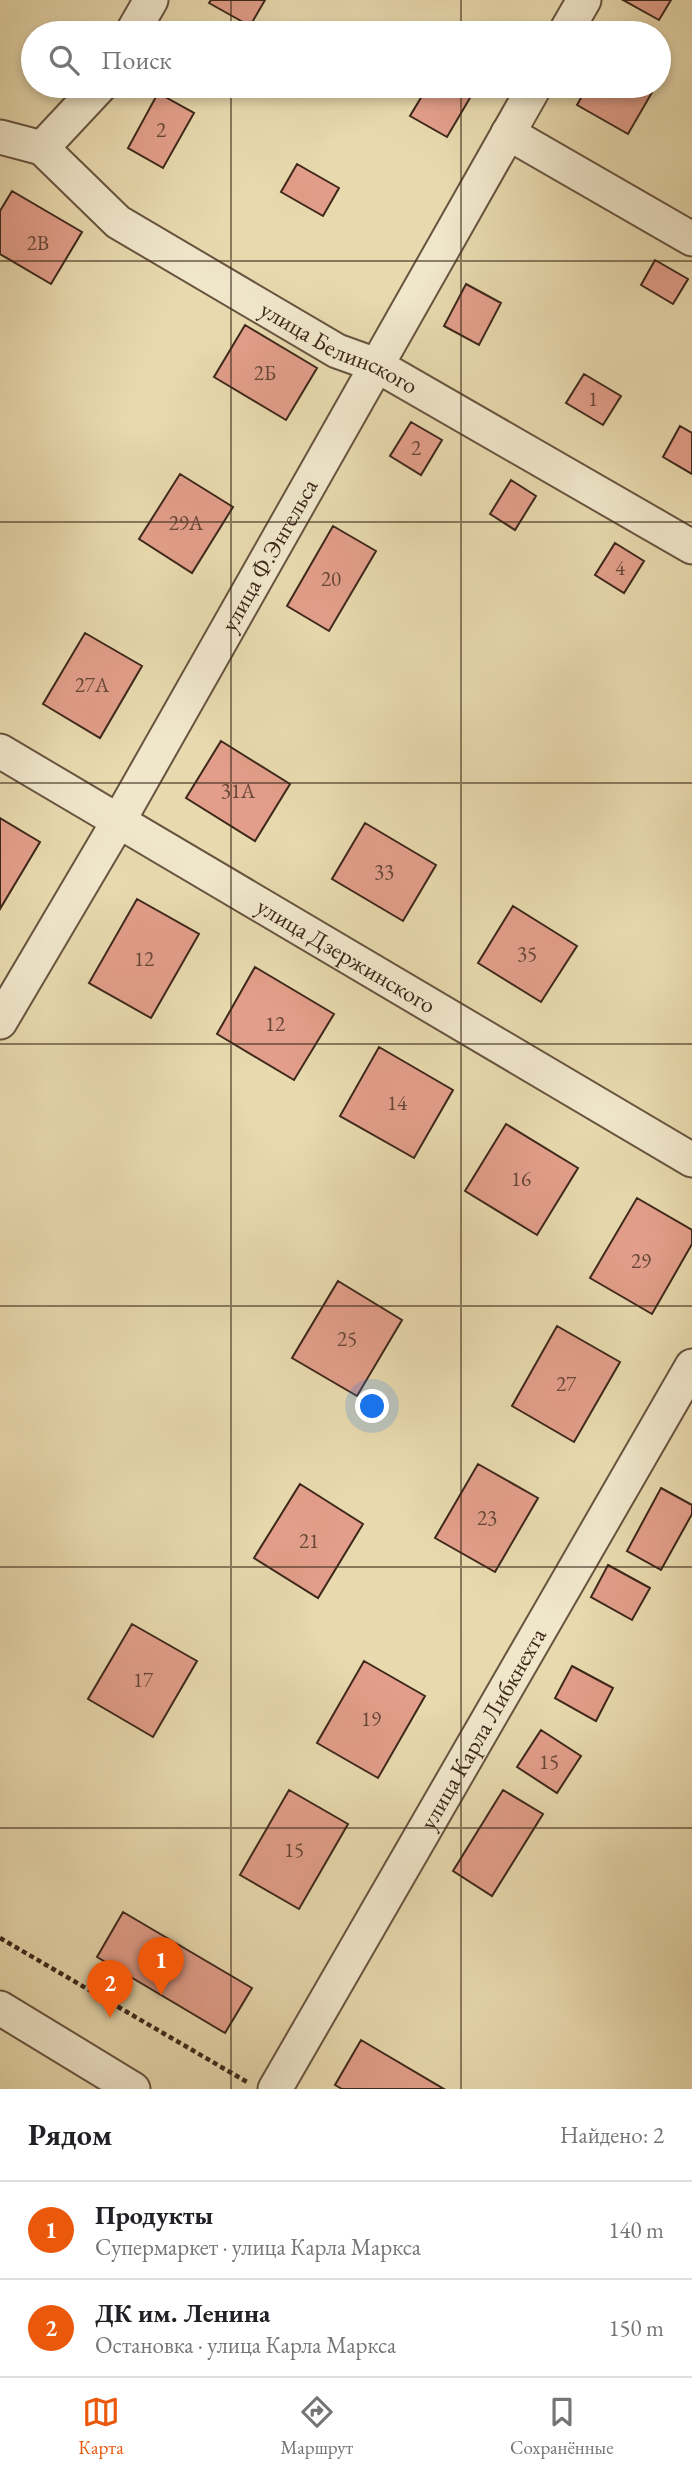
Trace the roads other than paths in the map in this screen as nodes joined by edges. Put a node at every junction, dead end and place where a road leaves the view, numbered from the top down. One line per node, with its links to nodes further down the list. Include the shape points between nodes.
1 (151, 0): 3 (street)
2 (584, 0): 4 (street)
3 (139, 21)
4 (572, 21)
5 (89, 98): 9 (street)
6 (528, 98): 7 (street, улица Ф.Энгельса)
7 (508, 132): 10 (street); 11 (street, улица Ф.Энгельса)
8 (0, 137): 9 (street, улица Белинского)
9 (42, 148): 11 (street, улица Белинского, via 118,222 337,351)
10 (692, 239)
11 (376, 365): 12 (street, улица Белинского); 14 (street, улица Ф.Энгельса)
12 (692, 547)
13 (0, 751): 14 (street, улица Дзержинского)
14 (118, 822): 15 (street, улица Ф.Энгельса); 16 (street, улица Дзержинского)
15 (0, 1021)
16 (692, 1160)
17 (692, 1366): 20 (street, улица Карла Либкнехта)
18 (2, 2014): 19 (street)
19 (133, 2089)
20 (275, 2089)

